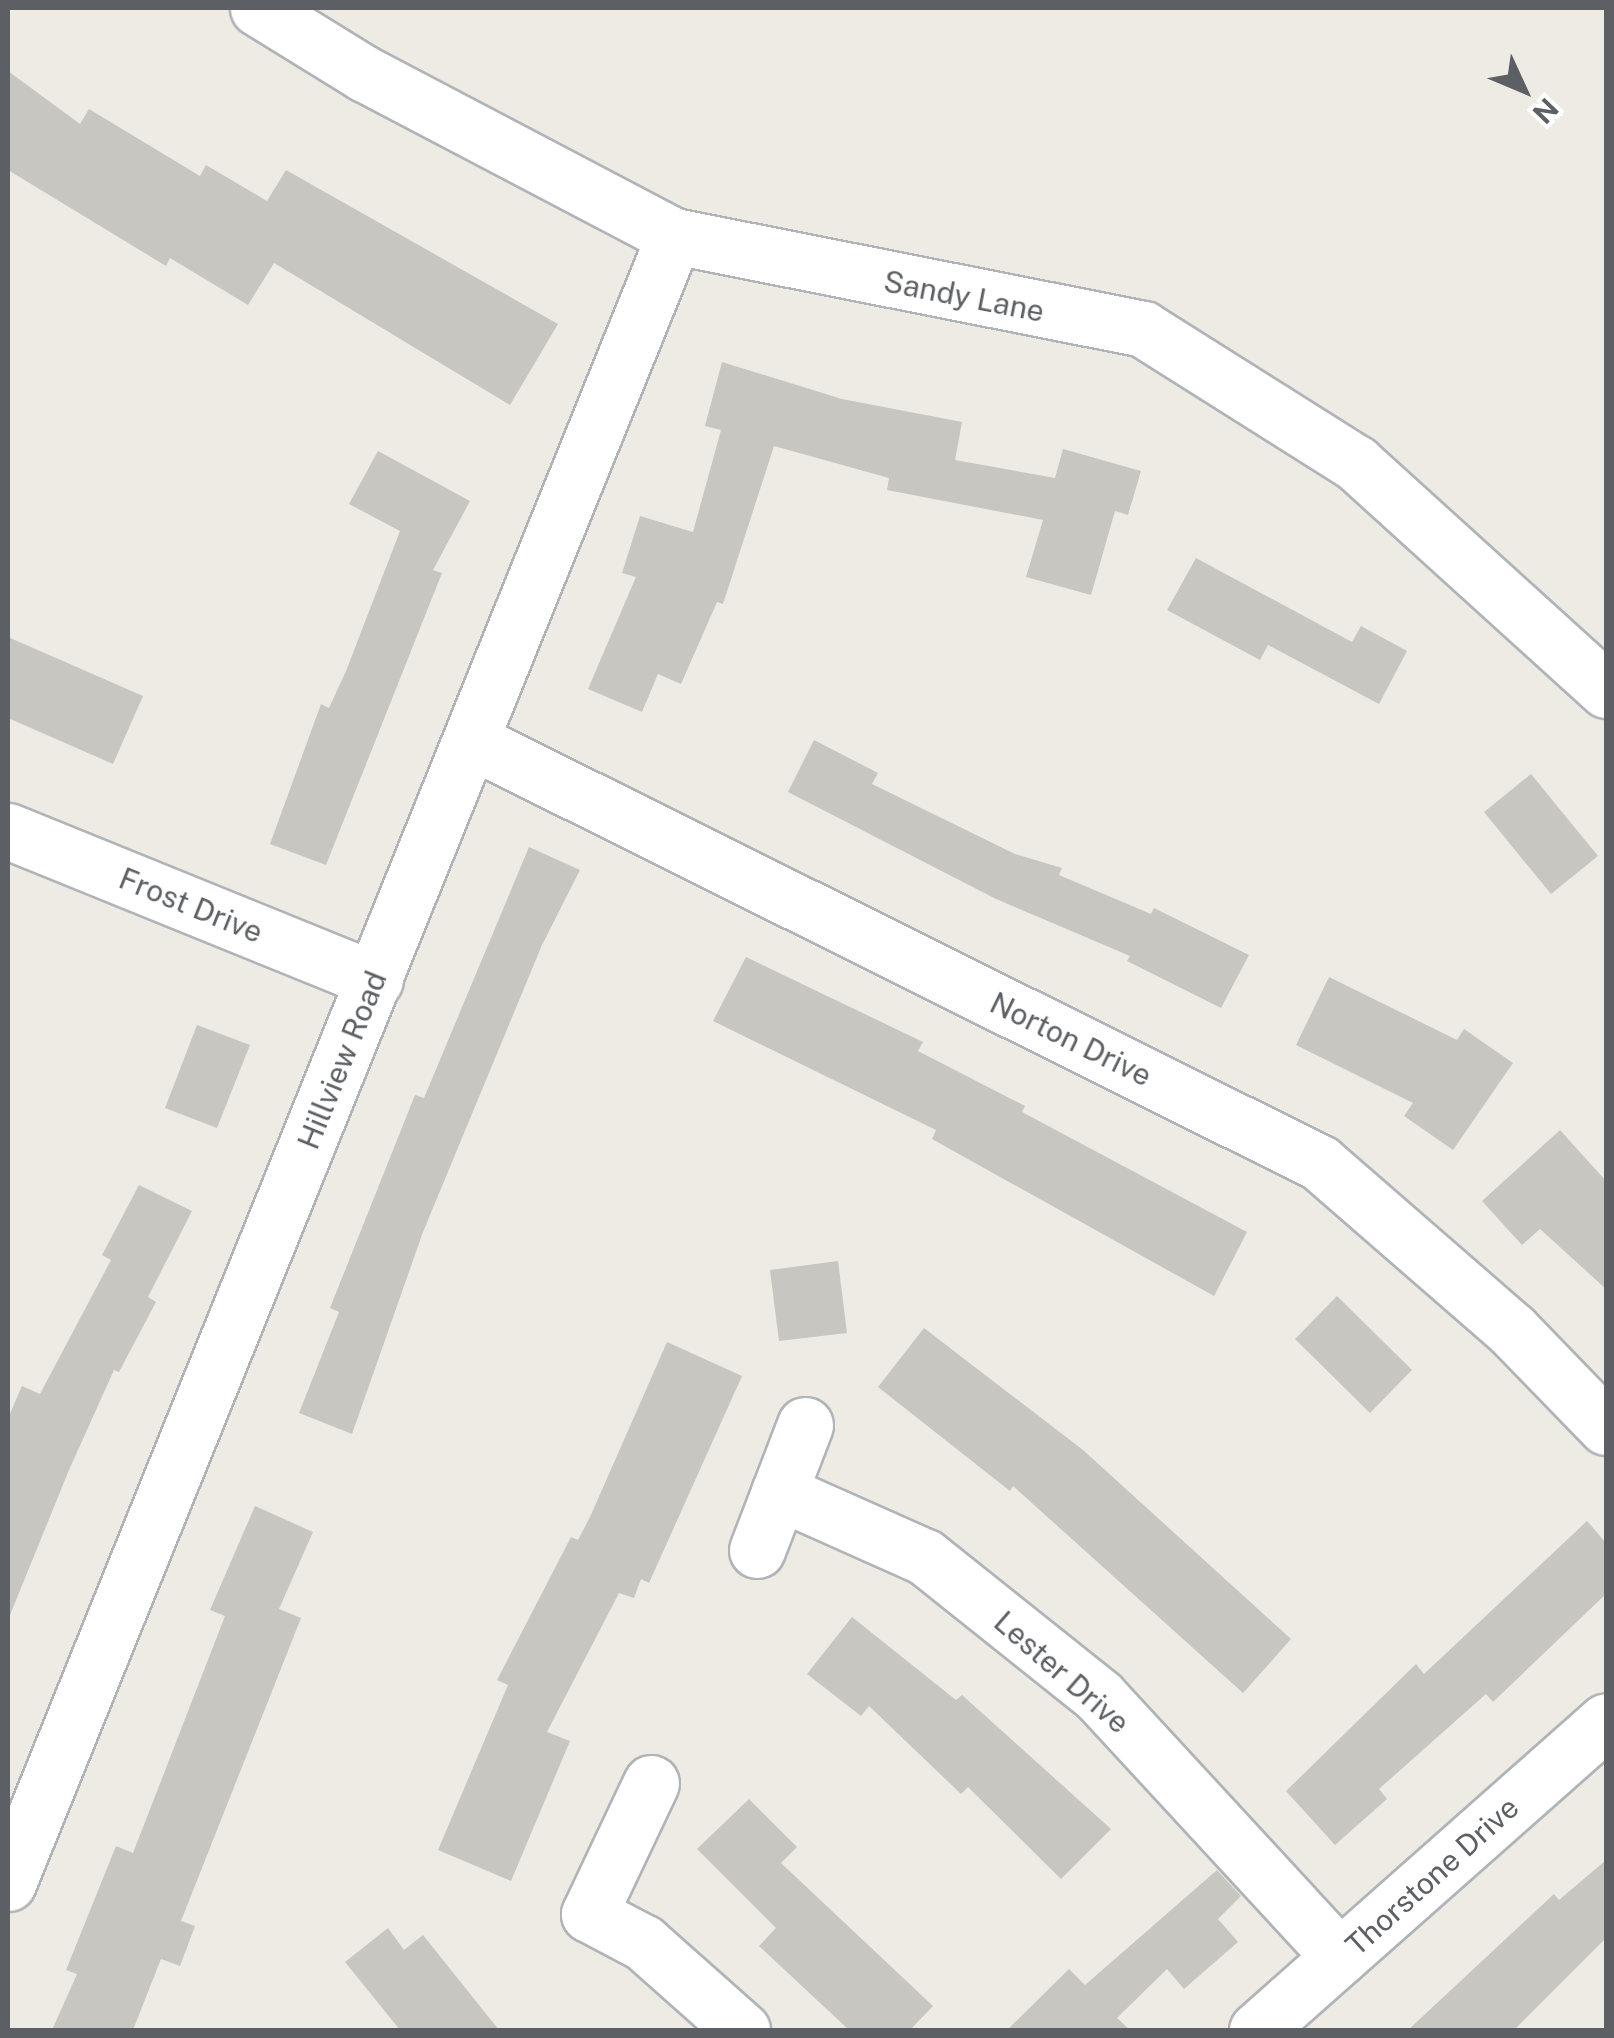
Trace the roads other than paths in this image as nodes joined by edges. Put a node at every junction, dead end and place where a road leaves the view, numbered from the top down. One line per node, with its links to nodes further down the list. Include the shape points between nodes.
1 (258, 8): 2 (street, Sandy Lane, via 413,100)
2 (674, 236): 3 (street, Sandy Lane, via 1142,329 1356,463); 4 (street, Hillview Road)
3 (1606, 690)
4 (472, 741): 6 (street, Hillview Road); 8 (street, Norton Drive, via 1320,1162 1512,1330)
5 (8, 831): 6 (street, Frost Drive)
6 (375, 980): 13 (street, Hillview Road)
7 (805, 1425): 9 (street)
8 (1606, 1427)
9 (779, 1492): 10 (street); 14 (street, Lester Drive, via 924,1557 1099,1696)
10 (757, 1550)
11 (1606, 1721): 14 (street, Thorstone Drive)
12 (650, 1783): 15 (street, via 590,1914 644,1943)
13 (8, 1884)
14 (1340, 1957): 16 (street, Thorstone Drive)
15 (742, 2030)
16 (1257, 2030)

